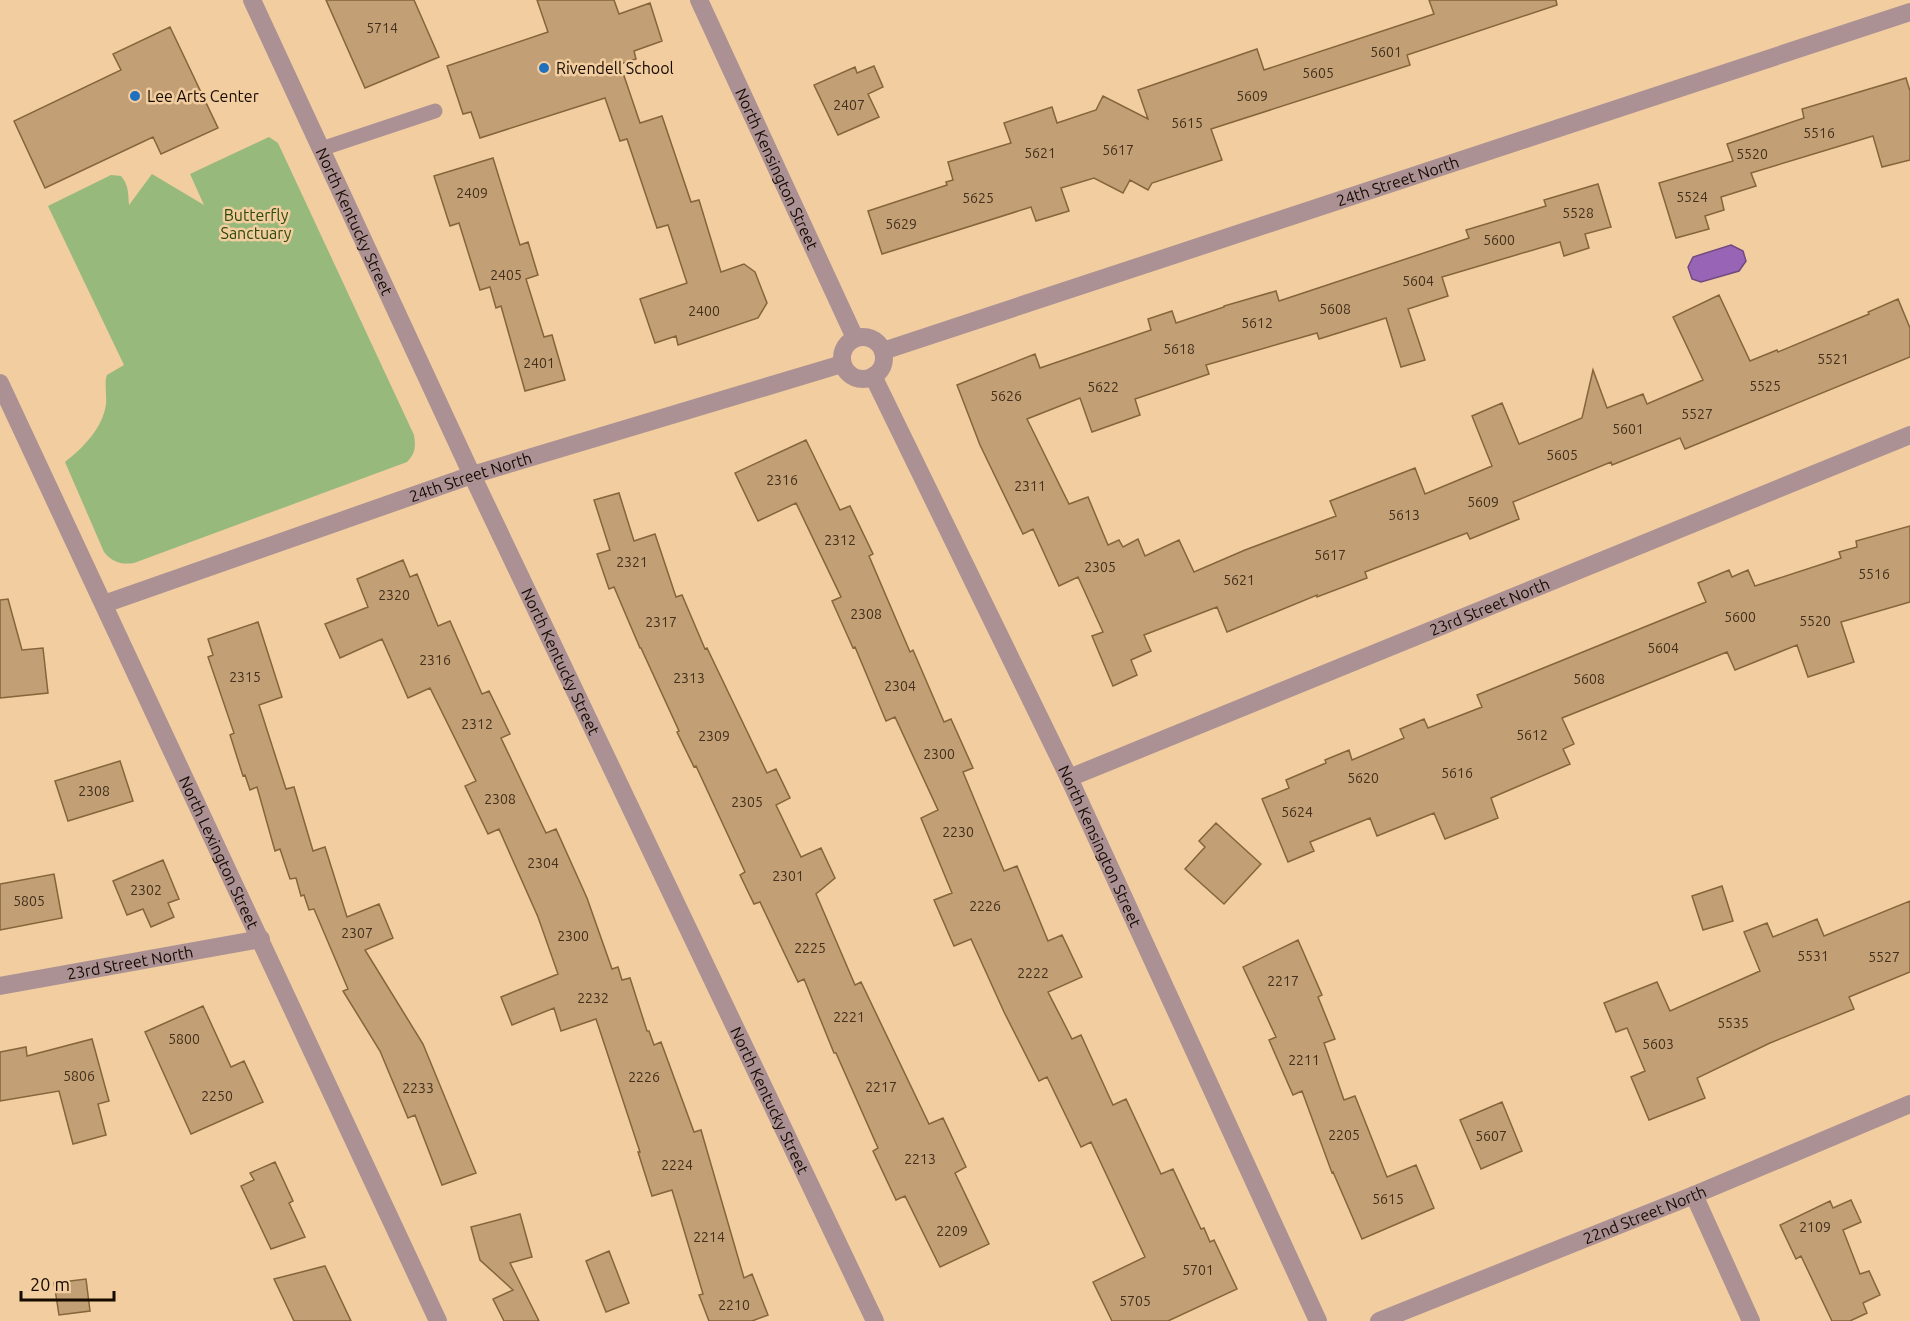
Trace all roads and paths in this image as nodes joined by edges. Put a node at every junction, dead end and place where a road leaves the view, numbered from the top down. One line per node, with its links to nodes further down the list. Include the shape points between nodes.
1 (252, 0): 5 (street, North Kentucky Street)
2 (699, 0): 6 (street, North Kensington Street)
3 (1910, 12): 7 (street, 24th Street North)
4 (435, 111): 5 (lane)
5 (321, 149): 12 (street, North Kentucky Street)
6 (855, 338): 7 (street, via 875,340); 8 (street, via 842,351)
7 (884, 351): 9 (street, via 883,365)
8 (842, 364): 9 (street, via 855,377); 12 (street, 24th Street North)
9 (873, 376): 14 (street, North Kensington Street)
10 (0, 383): 13 (street, North Lexington Street)
11 (1910, 435): 14 (street, 23rd Street North)
12 (472, 475): 13 (street, 24th Street North); 20 (street, North Kentucky Street)
13 (104, 604): 15 (street, North Lexington Street)
14 (1069, 778): 21 (street, North Kensington Street)
15 (261, 939): 16 (street, 23rd Street North); 19 (street, North Lexington Street)
16 (0, 986)
17 (1910, 1104): 18 (street, 22nd Street North)
18 (1694, 1195): 22 (street, 22nd Street North); 23 (street)
19 (438, 1321)
20 (876, 1321)
21 (1318, 1321)
22 (1379, 1321)
23 (1751, 1321)

